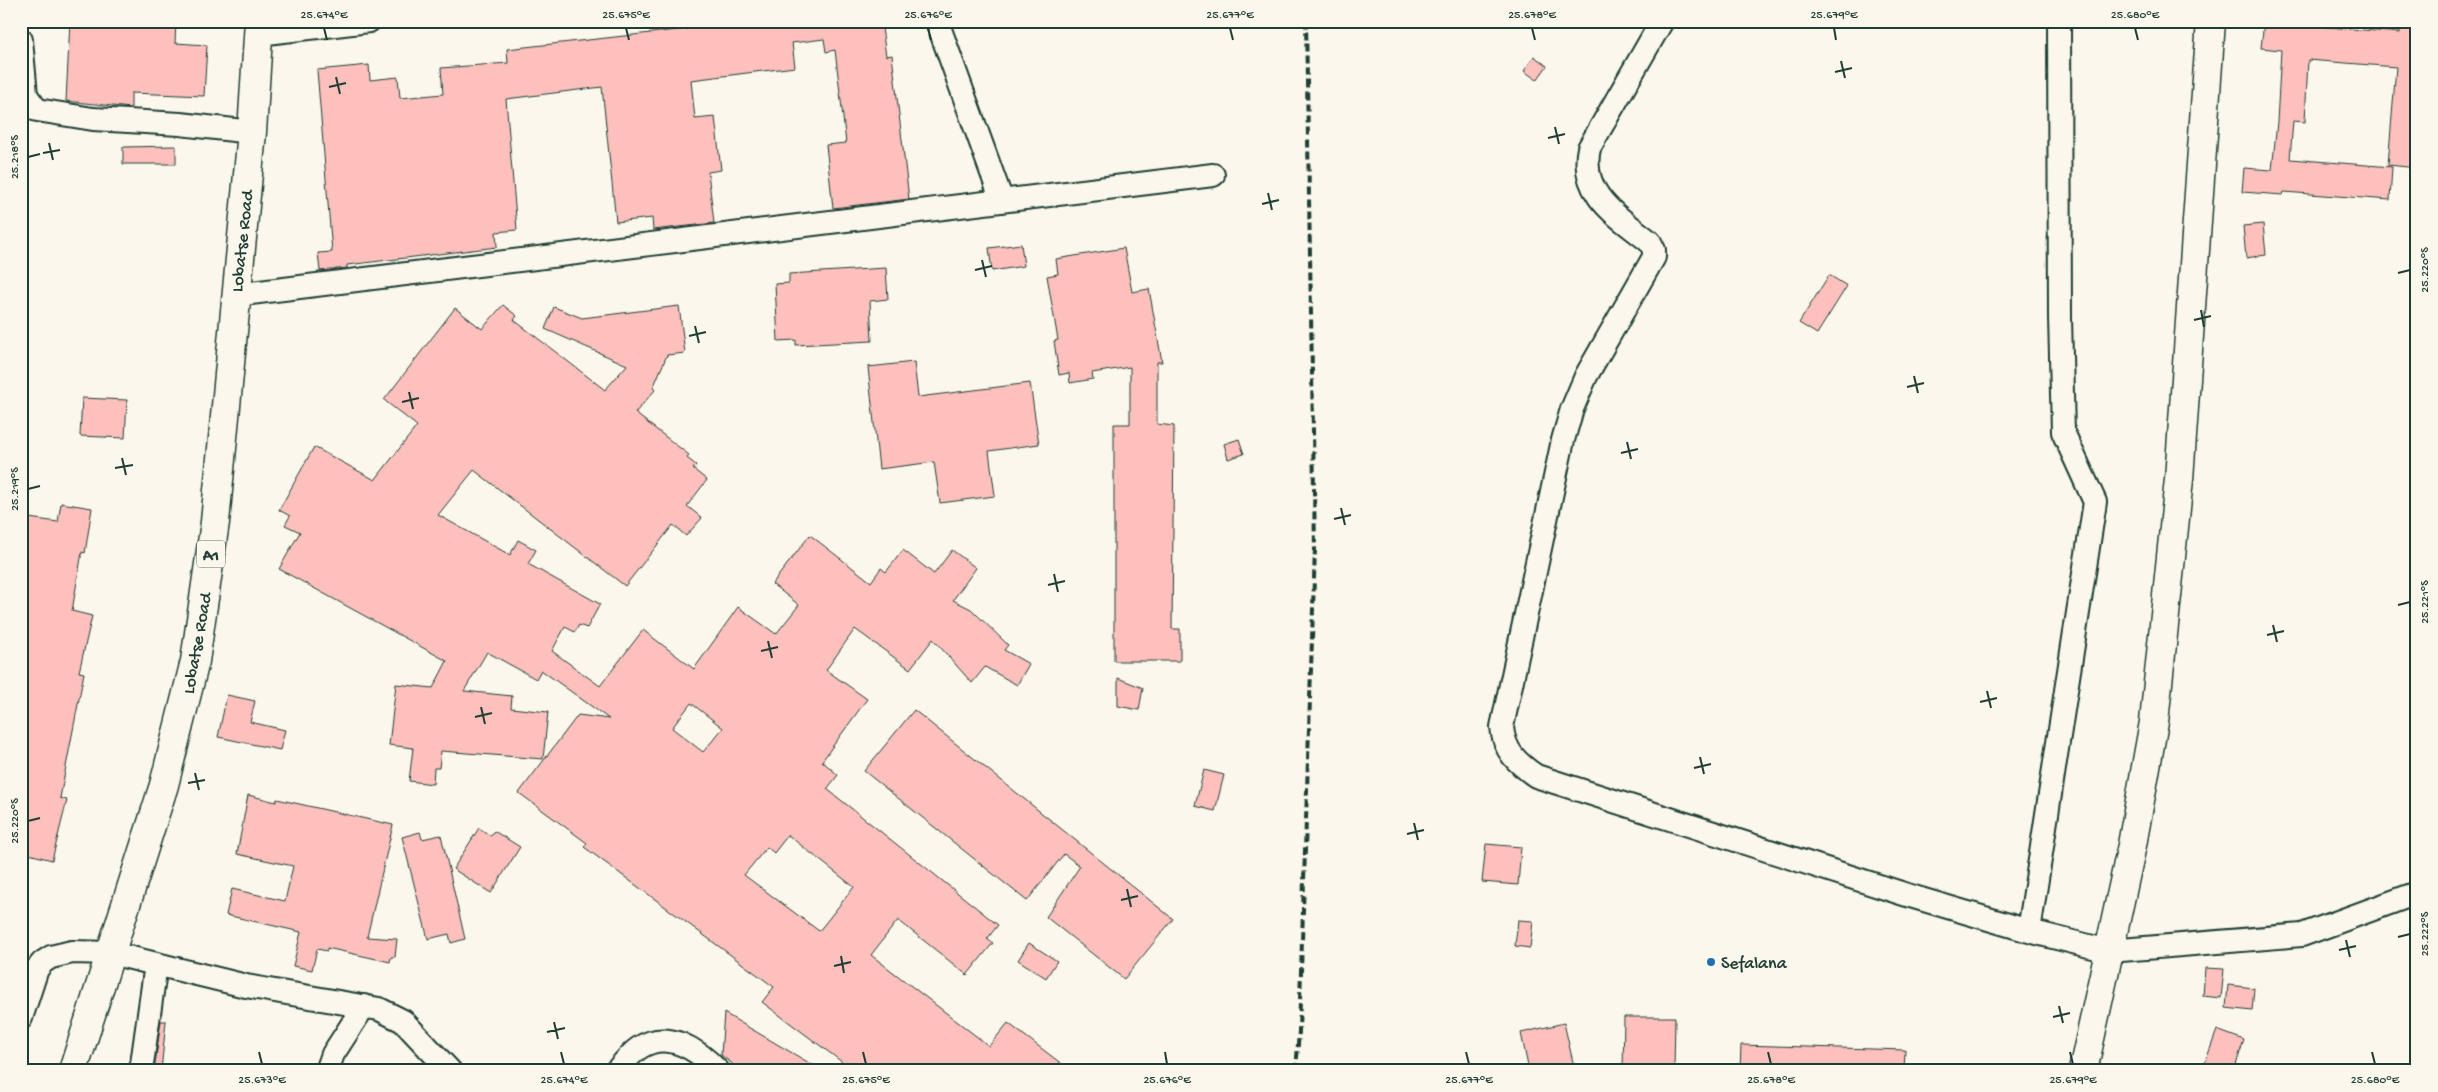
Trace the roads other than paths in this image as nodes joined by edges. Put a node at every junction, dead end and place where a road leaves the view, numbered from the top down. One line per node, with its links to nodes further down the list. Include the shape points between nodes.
1 (370, 21): 6 (street)
2 (937, 21): 10 (street)
3 (1662, 21): 13 (street, via 1588,153 1588,176 1596,195 1650,242 1654,257 1586,376 1572,409 1526,608 1502,727 1503,739 1520,765 1536,776)
4 (2059, 21): 13 (street, via 2063,432 2095,502)
5 (2211, 21): 14 (main road, via 2168,604 2154,722)
6 (259, 28): 8 (main road, Lobatse Road / A1)
7 (21, 40): 8 (street, via 26,95 37,110 93,119)
8 (252, 132): 11 (main road, Lobatse Road / A1)
9 (1213, 175): 10 (street)
10 (1002, 201): 11 (street)
11 (235, 295): 15 (main road, Lobatse Road / A1, via 215,522 195,661 164,785)
12 (2417, 893): 14 (street, via 2302,935)
13 (2029, 931): 14 (street)
14 (2109, 950): 25 (main road)
15 (111, 953): 16 (street); 18 (street, via 72,952 43,962 37,969); 19 (main road, Lobatse Road / A1)
16 (156, 964): 17 (street, via 246,986); 20 (street)
17 (364, 1006): 21 (street, via 333,1054); 22 (street, via 379,1009 403,1021)
18 (21, 1018)
19 (73, 1071)
20 (142, 1071)
21 (327, 1071)
22 (450, 1071)
23 (616, 1071): 24 (street, via 639,1048 670,1040 706,1058)
24 (718, 1071)
25 (2083, 1071)

